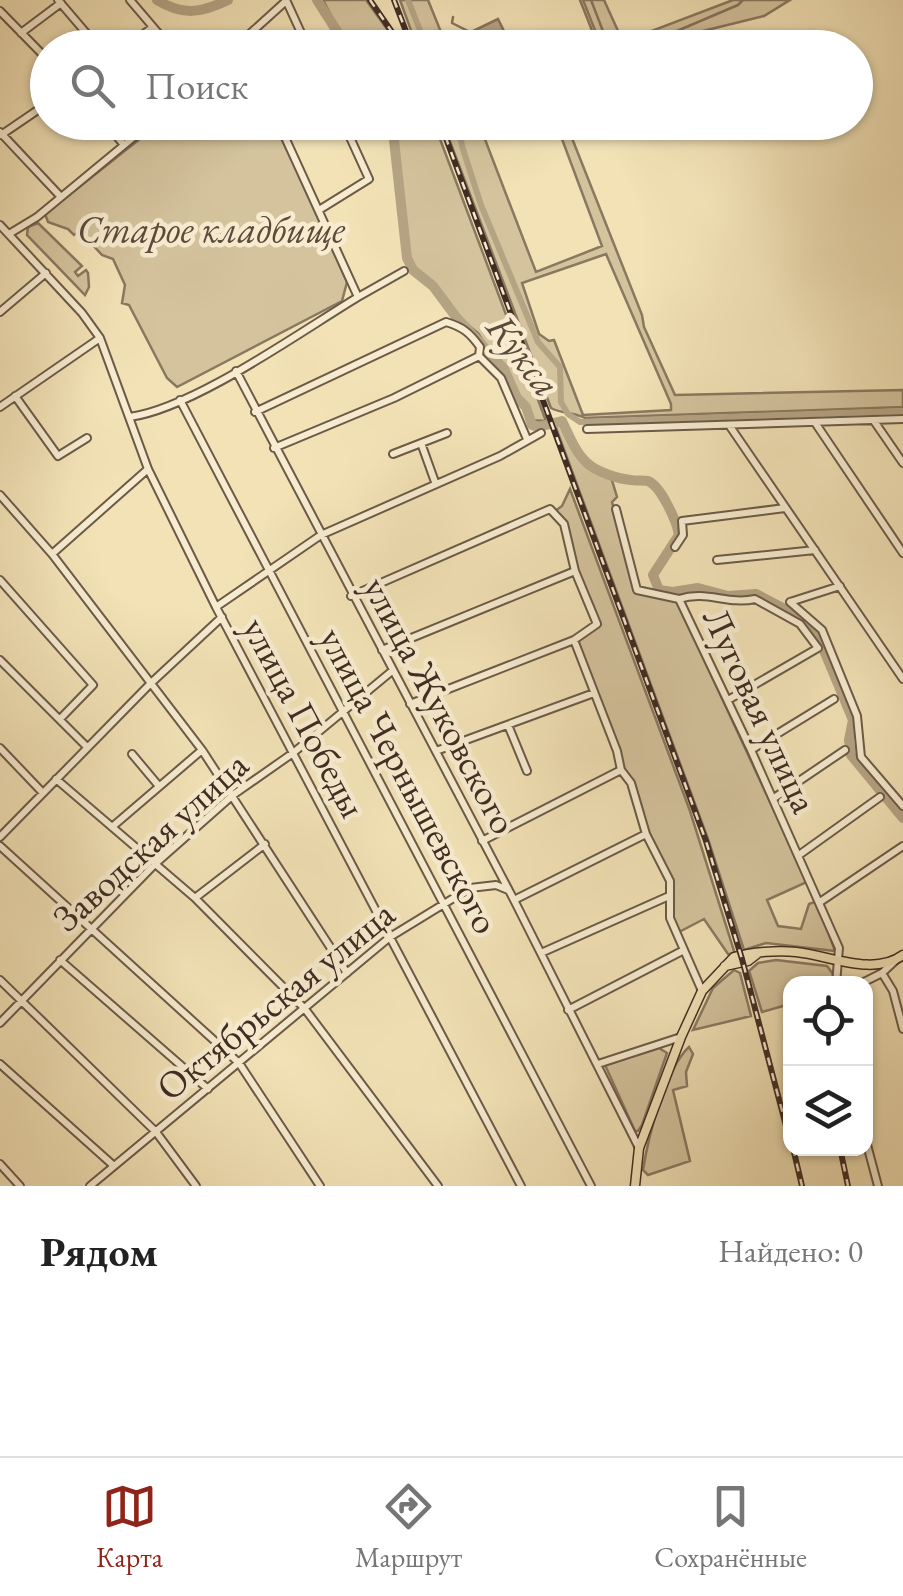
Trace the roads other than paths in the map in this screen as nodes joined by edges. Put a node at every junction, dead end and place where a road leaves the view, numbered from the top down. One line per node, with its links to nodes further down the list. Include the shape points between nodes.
1 (130, 0): 5 (street)
2 (286, 1): 9 (street); 10 (street)
3 (60, 2): 6 (street); 11 (street)
4 (1, 15): 11 (street)
5 (153, 27): 7 (street); 8 (street)
6 (84, 30)
7 (149, 30)
8 (156, 30)
9 (254, 30)
10 (300, 30)
11 (22, 33): 12 (street)
12 (30, 41)
13 (30, 114): 14 (street)
14 (1, 134): 20 (street)
15 (120, 140): 19 (street)
16 (130, 140): 19 (street)
17 (286, 140): 21 (street)
18 (352, 140): 21 (street, via 370,179)
19 (124, 145): 20 (street)
20 (60, 197): 22 (street, via 37,218)
21 (319, 210): 25 (street)
22 (3, 230): 24 (street, улица Победы)
23 (404, 271): 25 (street)
24 (46, 274): 26 (street); 27 (street, улица Победы)
25 (358, 298): 29 (street)
26 (0, 312)
27 (100, 338): 30 (street); 34 (street, улица Победы)
28 (479, 356): 33 (street, via 473,337 446,322); 43 (street, via 501,378); 45 (street)
29 (236, 371): 31 (street); 33 (street, улица Жуковского)
30 (15, 396): 32 (street); 42 (street, via 58,456)
31 (180, 400): 34 (street); 59 (street, улица Чернышевского)
32 (0, 406)
33 (255, 412): 45 (street, улица Жуковского)
34 (130, 416): 48 (street, улица Победы)
35 (903, 419): 36 (street)
36 (874, 421): 37 (street); 47 (street)
37 (815, 423): 38 (street); 56 (street)
38 (728, 425): 39 (street); 51 (street)
39 (587, 428)
40 (447, 432): 44 (street)
41 (541, 433): 43 (street)
42 (87, 438)
43 (527, 438): 49 (street)
44 (421, 443): 46 (street); 49 (street)
45 (274, 448): 53 (street, улица Жуковского)
46 (393, 454)
47 (903, 464)
48 (148, 469): 57 (street); 65 (street, улица Победы)
49 (435, 482): 53 (street)
50 (2, 502): 57 (street)
51 (785, 508): 54 (street, via 682,521); 55 (street)
52 (616, 509): 64 (street, Луговая улица, via 637,590)
53 (321, 535): 59 (street); 63 (street, улица Жуковского)
54 (675, 546)
55 (816, 550): 58 (street); 62 (street)
56 (903, 553)
57 (52, 554): 72 (street)
58 (717, 560)
59 (268, 569): 65 (street); 77 (street, улица Чернышевского)
60 (575, 571): 63 (street, via 564,524 550,508); 67 (street, via 597,624); 68 (street)
61 (0, 580): 78 (street, via 93,686)
62 (840, 586): 71 (street); 96 (street, via 790,602 822,630 858,716 861,757)
63 (352, 596): 68 (street, улица Жуковского)
64 (679, 598): 75 (street, Луговая улица); 75 (street, via 755,600 800,624 818,648)
65 (216, 607): 66 (street, улица Победы)
66 (222, 617): 72 (street); 86 (street, улица Победы)
67 (574, 640): 73 (street); 76 (street)
68 (381, 650): 70 (street, улица Жуковского)
69 (0, 660): 78 (street)
70 (392, 671): 76 (street, улица Жуковского); 77 (street, Заводская улица)
71 (903, 679)
72 (150, 684): 80 (street); 82 (street)
73 (594, 692): 79 (street); 88 (street)
74 (834, 699): 83 (street)
75 (728, 700): 83 (street, Луговая улица)
76 (410, 704): 85 (street, улица Жуковского)
77 (342, 712): 86 (street, Заводская улица); 112 (street, улица Чернышевского)
78 (60, 719): 80 (street)
79 (508, 725): 85 (street); 89 (street)
80 (87, 747): 90 (street)
81 (0, 748): 92 (street)
82 (202, 750): 91 (street); 93 (street)
83 (752, 750): 95 (street, Луговая улица)
84 (845, 750): 95 (street)
85 (436, 751): 101 (street, улица Жуковского)
86 (293, 753): 93 (street, Заводская улица); 114 (street, улица Победы)
87 (132, 754): 91 (street)
88 (621, 770): 99 (street, via 632,783); 101 (street)
89 (527, 771)
90 (56, 778): 92 (street); 98 (street)
91 (158, 785): 98 (street)
92 (42, 792): 97 (street)
93 (234, 794): 102 (street); 106 (street, Заводская улица)
94 (880, 797): 105 (street)
95 (774, 798): 105 (street, Луговая улица)
96 (903, 806)
97 (3, 825): 100 (street)
98 (112, 827): 106 (street)
99 (646, 834): 108 (street, via 670,881); 110 (street)
100 (0, 837)
101 (482, 842): 107 (street, улица Жуковского)
102 (265, 844): 109 (street); 120 (street)
103 (0, 846): 113 (street)
104 (903, 846): 111 (street)
105 (799, 855): 111 (street, Луговая улица)
106 (155, 864): 109 (street); 113 (street, Заводская улица)
107 (508, 890): 110 (street, улица Жуковского); 112 (street, Октябрьская улица, via 484,884)
108 (669, 896): 115 (street); 116 (street)
109 (195, 898): 127 (street)
110 (514, 900): 116 (street, улица Жуковского)
111 (820, 902): 119 (street, Луговая улица)
112 (443, 903): 114 (street, Октябрьская улица); 147 (street, улица Чернышевского)
113 (92, 930): 118 (street, Заводская улица); 132 (street)
114 (390, 937): 120 (street, Октябрьская улица); 146 (street, улица Победы)
115 (684, 950): 125 (street); 128 (street)
116 (541, 952): 128 (street, улица Жуковского)
117 (899, 957): 119 (main road); 121 (street)
118 (60, 960): 126 (street, Заводская улица); 135 (street)
119 (838, 961): 122 (street); 125 (main road, via 795,952 734,957)
120 (347, 973): 127 (street, Октябрьская улица)
121 (882, 974): 123 (street); 130 (street)
122 (837, 976)
123 (873, 978)
124 (0, 980): 126 (street)
125 (702, 991): 131 (main road)
126 (21, 1002): 129 (street, Заводская улица); 136 (street)
127 (306, 1008): 132 (street, Октябрьская улица); 145 (street)
128 (568, 1010): 134 (street, улица Жуковского)
129 (0, 1023)
130 (903, 1028)
131 (681, 1036): 134 (street); 137 (main road)
132 (239, 1062): 135 (street, Октябрьская улица); 144 (street)
133 (0, 1064): 140 (street)
134 (598, 1064): 137 (street, улица Жуковского)
135 (208, 1089): 136 (street, Октябрьская улица)
136 (156, 1132): 140 (street, Октябрьская улица); 143 (street)
137 (639, 1148): 148 (main road)
138 (870, 1156): 149 (street)
139 (0, 1164): 141 (street)
140 (114, 1166): 142 (street, Октябрьская улица)
141 (20, 1186)
142 (90, 1186)
143 (196, 1186)
144 (320, 1186)
145 (438, 1186)
146 (522, 1186)
147 (591, 1186)
148 (635, 1186)
149 (878, 1186)

